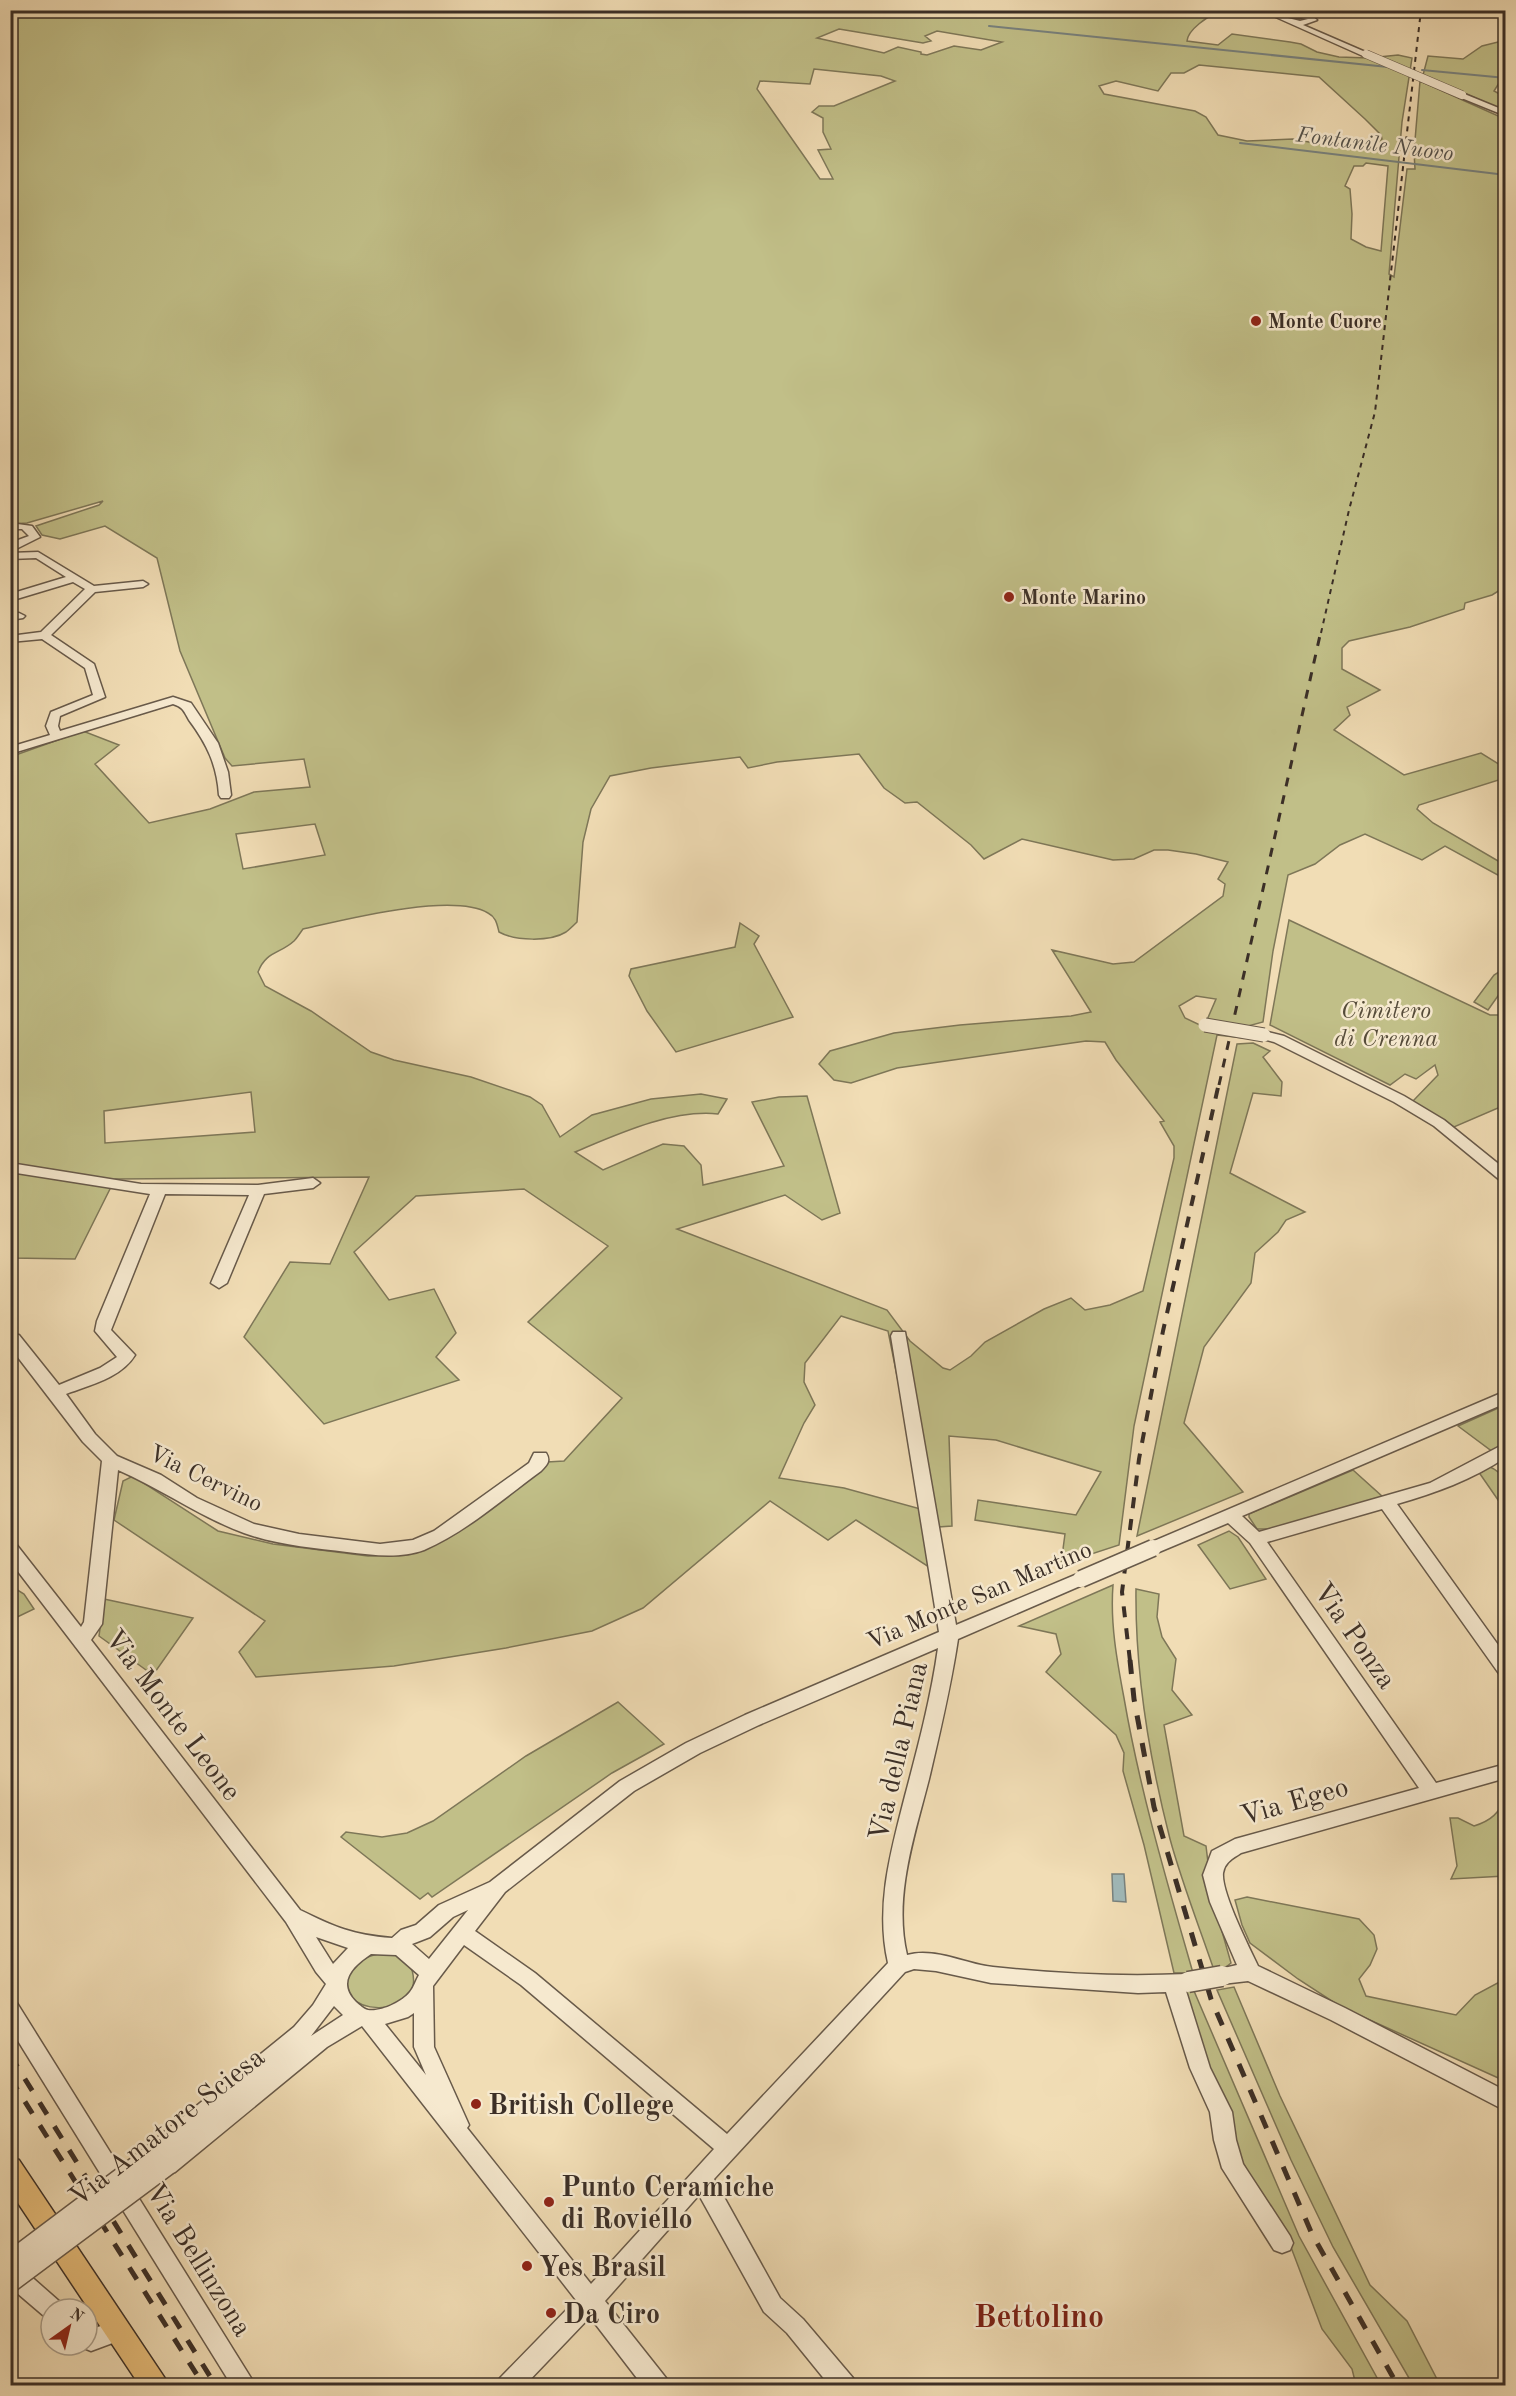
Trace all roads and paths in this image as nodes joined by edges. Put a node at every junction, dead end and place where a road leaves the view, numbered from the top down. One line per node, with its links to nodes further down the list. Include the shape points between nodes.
1 (1263, 10): 5 (street)
2 (1270, 10): 4 (street)
3 (1333, 11): 6 (highway)
4 (1288, 14): 5 (street); 6 (street)
5 (1279, 17): 7 (street)
6 (1309, 18): 7 (street); 8 (street, via 1311,27 1319,33)
7 (1293, 23): 8 (street)
8 (1350, 48): 9 (street, bridge)
9 (1506, 114)
10 (10, 526): 11 (street, via 25,526 35,537)
11 (10, 549)
12 (10, 556): 13 (street, via 38,555)
13 (74, 578): 15 (street); 16 (street)
14 (143, 584): 15 (street)
15 (92, 589): 17 (street)
16 (10, 598)
17 (45, 634): 18 (street); 19 (street, via 90,666 99,697 55,714 52,726)
18 (10, 639)
19 (57, 737): 20 (street); 21 (street, via 173,700 187,705 192,718 208,736 224,774)
20 (10, 751)
21 (225, 795)
22 (1205, 1025): 24 (street, bridge, via 1264,1035 1289,1044 1399,1099 1431,1117)
23 (10, 1167): 26 (street)
24 (1506, 1178)
25 (313, 1183): 27 (street)
26 (159, 1189): 27 (street); 31 (street, via 103,1331 126,1355 125,1360)
27 (258, 1190): 28 (street)
28 (219, 1283)
29 (899, 1336): 41 (street, Via della Piana)
30 (13, 1339): 31 (street)
31 (56, 1392): 35 (street, via 89,1438)
32 (1506, 1396): 37 (street, Via Monte San Martino)
33 (1506, 1449): 36 (street, via 1436,1487)
34 (540, 1457): 35 (street, Via Cervino, via 535,1467 440,1535 416,1546 389,1550 299,1540 250,1529)
35 (111, 1460): 42 (street, Via Cervino, via 93,1624)
36 (1386, 1502): 38 (street); 43 (street)
37 (1230, 1515): 38 (street, Via Ponza); 41 (street, Via Monte San Martino, bridge)
38 (1256, 1539): 45 (street, Via Ponza)
39 (10, 1548): 40 (street, Via Monte Leone)
40 (19, 1570): 42 (street, Via Monte Leone)
41 (949, 1636): 46 (street, Via Monte San Martino, via 693,1748 627,1786); 51 (street, Via della Piana, via 897,1871 893,1944)
42 (81, 1639): 47 (street, Via Monte Leone)
43 (1506, 1670)
44 (1506, 1771): 45 (street, Via Egeo)
45 (1431, 1791): 52 (street, Via Egeo, via 1235,1847 1219,1857 1213,1875)
46 (498, 1886): 48 (street, Via Monte San Martino); 50 (street, Via Monte San Martino, via 446,1911 423,1931)
47 (292, 1916): 49 (street, Via Monte Leone, via 327,1935); 54 (street, Via Monte Leone)
48 (461, 1932): 53 (street, Via Monte San Martino); 60 (street, via 528,1979)
49 (368, 1945): 50 (street); 54 (street, via 346,1962)
50 (396, 1946): 53 (street, via 415,1956)
51 (899, 1965): 55 (street, via 914,1961 991,1975 1138,1985); 60 (street)
52 (1250, 1972): 55 (street, bridge); 58 (street)
53 (427, 1979): 57 (street, via 417,1998 401,2011); 59 (street, via 424,2047)
54 (336, 1983): 57 (street, via 341,2000); 61 (street, Via Amatore Sciesa, via 301,2033)
55 (1181, 1983): 64 (street, via 1200,2068 1221,2112 1233,2168)
56 (10, 2010): 73 (street, Via Bellinzona)
57 (363, 2018): 59 (street); 61 (street, Via Amatore Sciesa, via 320,2042)
58 (1506, 2102)
59 (465, 2138): 69 (street)
60 (727, 2148): 63 (street)
61 (161, 2159): 65 (street, Via Amatore Sciesa, bridge); 67 (street, Via Amatore Sciesa, bridge)
62 (10, 2168): 70 (main road)
63 (700, 2177): 69 (street); 76 (street, via 772,2305)
64 (1282, 2243)
65 (10, 2262)
66 (10, 2272): 68 (street)
67 (10, 2282)
68 (39, 2298)
69 (591, 2300): 74 (street); 75 (street)
70 (118, 2331): 71 (street); 72 (main road)
71 (99, 2337)
72 (156, 2385)
73 (245, 2385)
74 (508, 2385)
75 (658, 2385)
76 (845, 2385)

